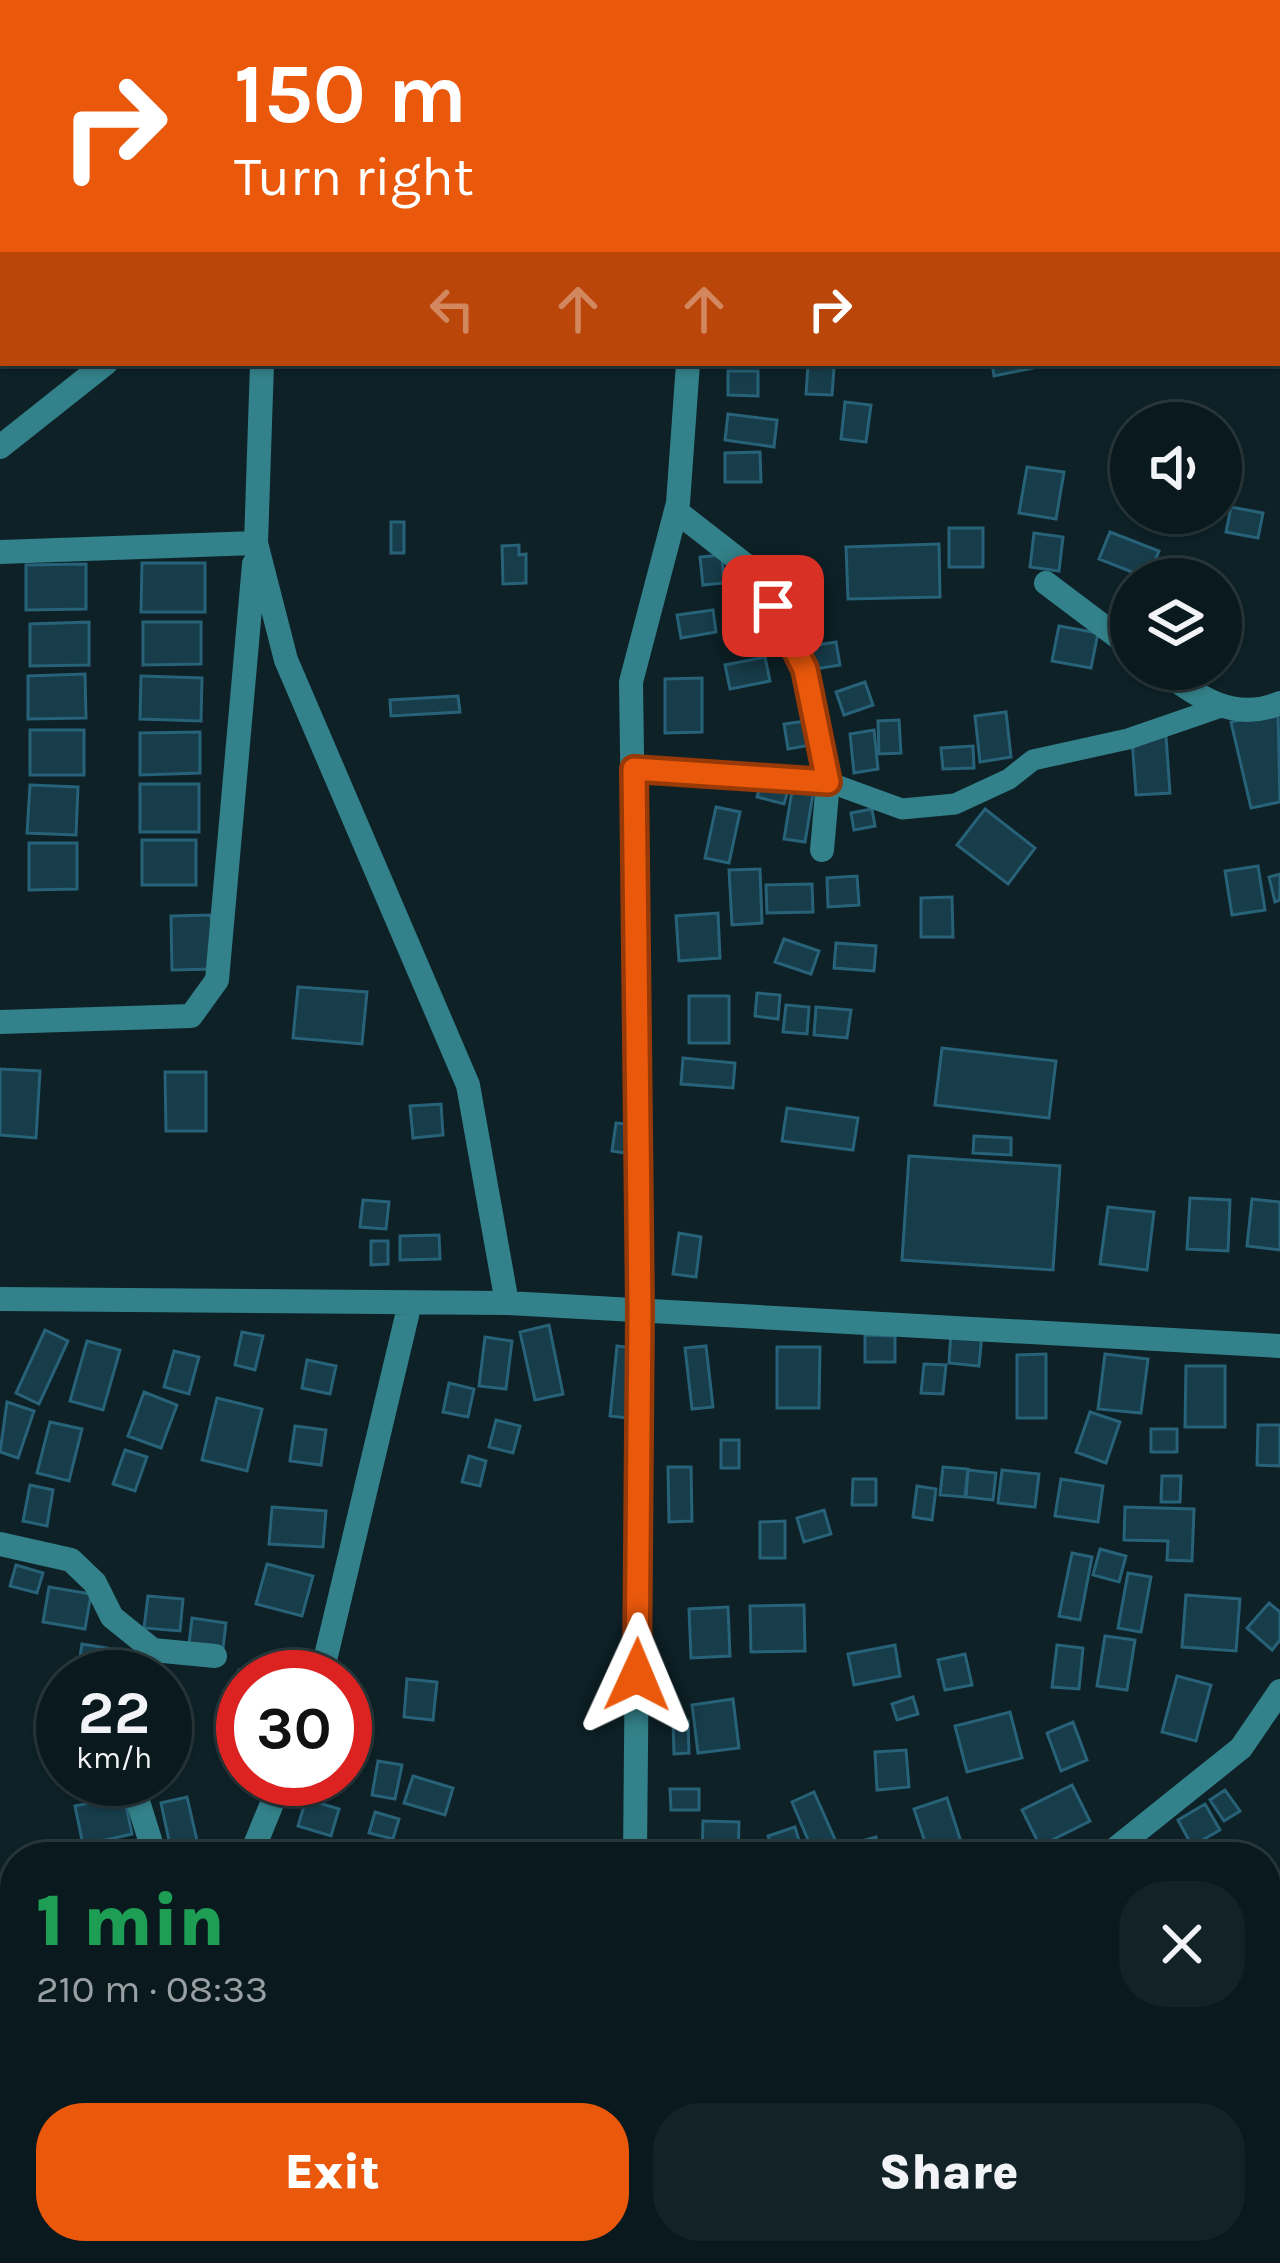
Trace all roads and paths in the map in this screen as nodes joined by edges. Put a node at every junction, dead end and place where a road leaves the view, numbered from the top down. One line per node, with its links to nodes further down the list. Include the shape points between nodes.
1 (102, 366): 4 (street)
2 (262, 366): 6 (street)
3 (688, 366): 5 (street)
4 (0, 447)
5 (676, 511): 13 (street, via 632,682); 14 (street, via 757,574 805,669)
6 (256, 544): 7 (street); 16 (street, via 217,980 190,1016); 19 (street, via 286,660 468,1085)
7 (0, 552)
8 (1046, 583): 9 (street)
9 (1110, 631)
10 (1192, 690): 12 (street)
11 (1280, 703): 12 (street)
12 (1218, 708): 14 (lane, via 1033,760 955,804 902,809)
13 (634, 769): 14 (street); 20 (street)
14 (828, 782): 15 (street)
15 (822, 850)
16 (0, 1022)
17 (0, 1299): 18 (street)
18 (410, 1303): 19 (street); 24 (street)
19 (507, 1303): 20 (street)
20 (640, 1310): 21 (street); 32 (street)
21 (1280, 1346)
22 (0, 1544): 23 (street, via 70,1560 95,1583 112,1617)
23 (153, 1650)
24 (327, 1650)
25 (192, 1654): 26 (street)
26 (214, 1656)
27 (1280, 1691): 33 (street, via 1241,1748)
28 (140, 1806): 30 (street)
29 (271, 1806): 31 (street)
30 (152, 1842)
31 (256, 1842)
32 (635, 1842)
33 (1124, 1842)

